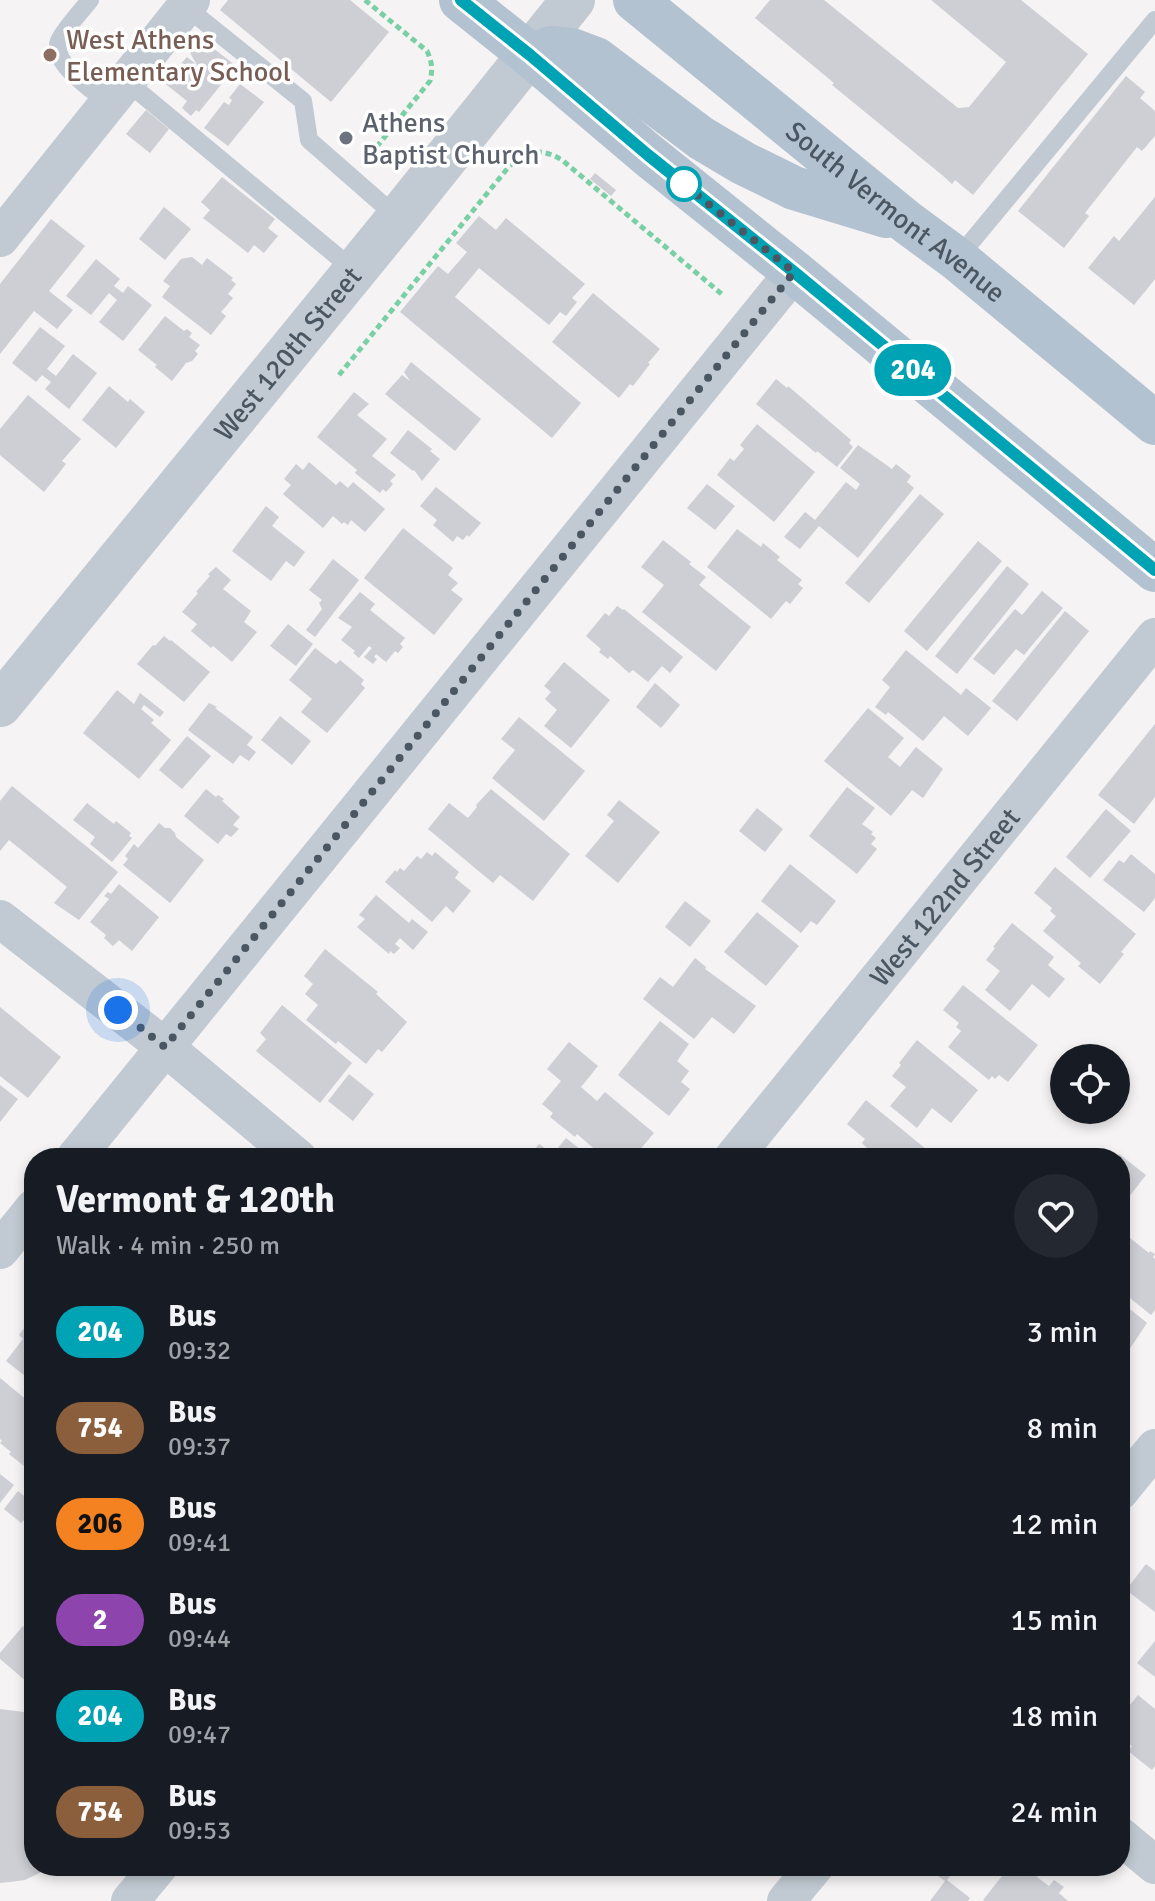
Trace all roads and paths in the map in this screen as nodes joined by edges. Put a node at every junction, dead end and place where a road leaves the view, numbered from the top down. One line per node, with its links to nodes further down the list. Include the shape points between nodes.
1 (90, 0): 9 (lane, via 58,42 58,54 63,63)
2 (365, 0): 10 (path, via 427,51 432,71 430,81)
3 (461, 0): 8 (main road)
4 (573, 0): 8 (street, West 120th Street)
5 (635, 0): 12 (main road, South Vermont Avenue)
6 (188, 3): 9 (street); 11 (lane, via 303,101 309,140)
7 (1155, 20): 14 (lane)
8 (530, 55): 11 (street, West 120th Street); 12 (main road, via 551,48 596,59 743,163 794,188); 16 (main road)
9 (117, 92): 13 (street); 15 (lane)
10 (358, 170)
11 (398, 218): 15 (street, West 120th Street)
12 (908, 223): 14 (main road, South Vermont Avenue)
13 (0, 238)
14 (957, 259): 19 (main road, South Vermont Avenue)
15 (355, 271): 22 (street, West 120th Street)
16 (794, 272): 20 (main road); 24 (street)
17 (724, 296): 18 (path, via 562,160 539,152 526,154 507,169)
18 (339, 375)
19 (1155, 423)
20 (1155, 570)
21 (1155, 637): 27 (street, West 122nd Street)
22 (0, 705)
23 (0, 919): 24 (street)
24 (165, 1047): 25 (street); 26 (street)
25 (83, 1148)
26 (286, 1148)
27 (741, 1148)
28 (24, 1220): 29 (street)
29 (0, 1250)
30 (1155, 1448): 31 (street)
31 (1130, 1479)
32 (1130, 1844): 33 (street)
33 (1155, 1865)
34 (151, 1876): 36 (street)
35 (807, 1876): 37 (street)
36 (130, 1901)
37 (786, 1901)

